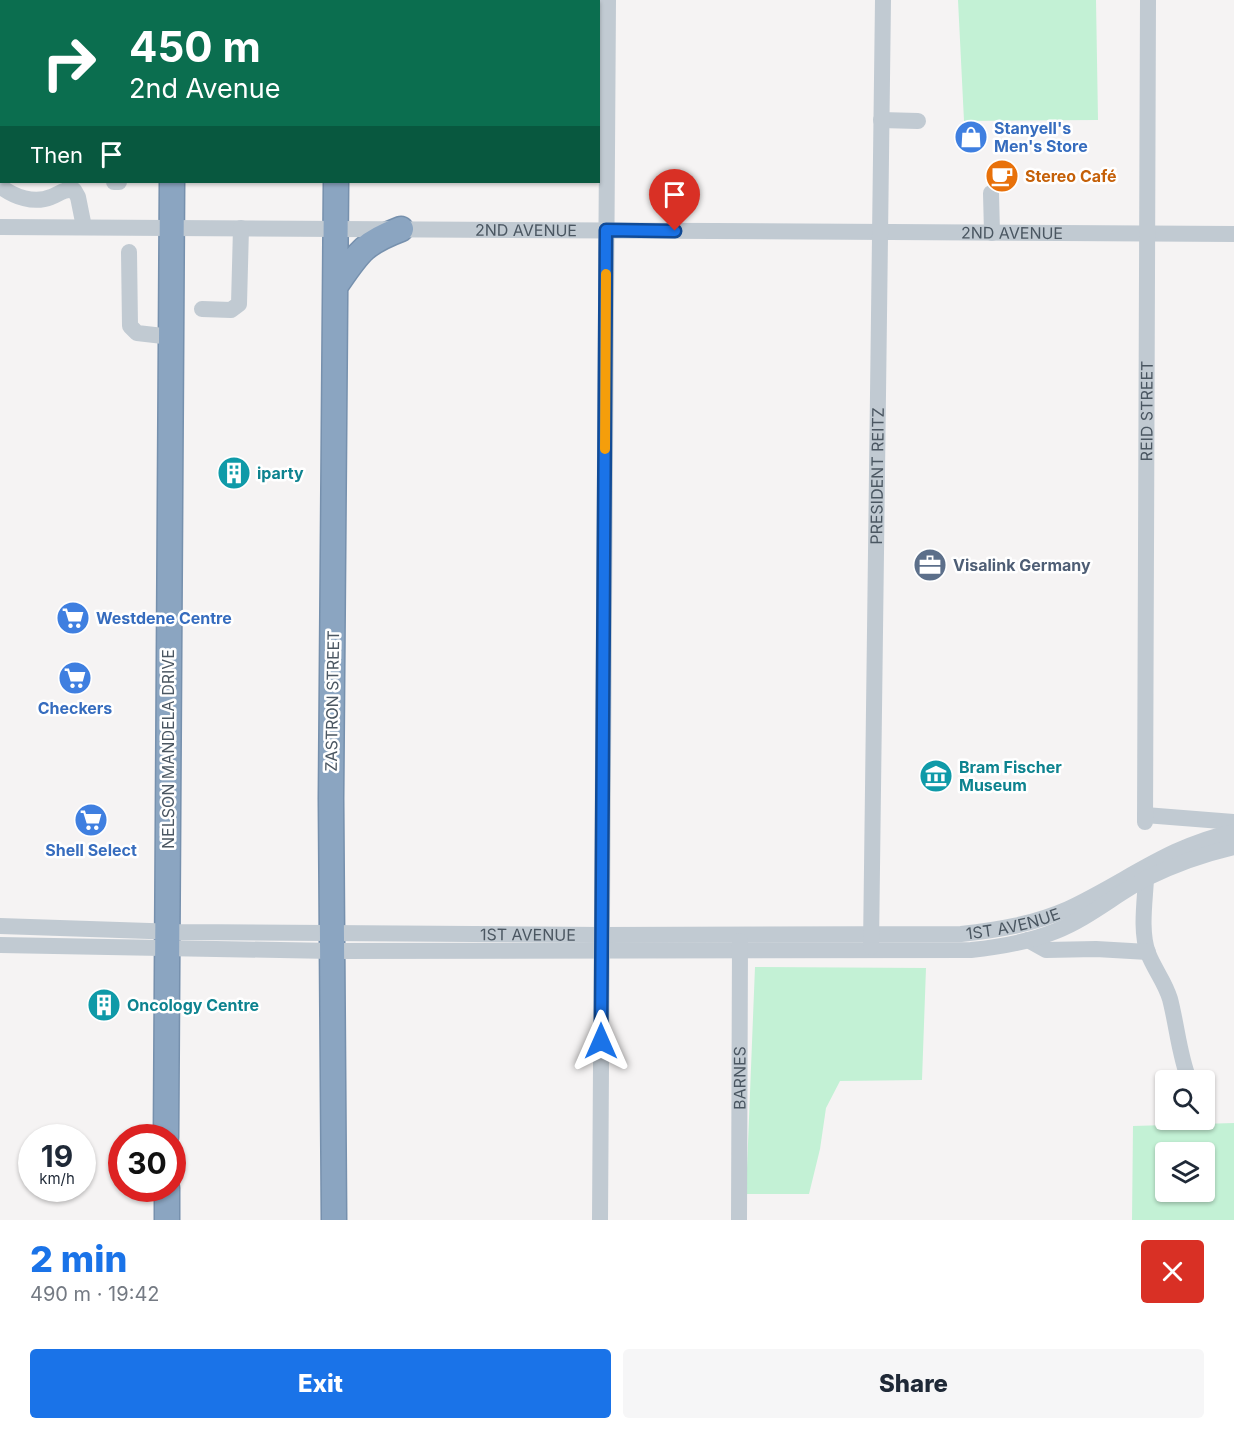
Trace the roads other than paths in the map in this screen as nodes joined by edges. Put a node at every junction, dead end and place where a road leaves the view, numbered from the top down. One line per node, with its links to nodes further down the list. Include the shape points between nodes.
1 (608, 0): 16 (street)
2 (883, 0): 4 (street, PRESIDENT REITZ)
3 (1148, 0): 19 (street, REID STREET)
4 (881, 120): 5 (street); 17 (street, PRESIDENT REITZ)
5 (918, 121)
6 (172, 183): 12 (highway, NELSON MANDELA DRIVE)
7 (336, 183): 14 (highway, ZASTRON STREET)
8 (0, 186): 11 (street, via 25,199 37,200 74,190)
9 (992, 193): 18 (street)
10 (0, 227): 11 (street, 2ND AVENUE)
11 (84, 227): 12 (street, 2ND AVENUE)
12 (172, 228): 13 (street, 2ND AVENUE); 24 (highway, NELSON MANDELA DRIVE)
13 (241, 228): 14 (street, 2ND AVENUE); 23 (street, via 239,304 231,310)
14 (336, 229): 15 (street, 2ND AVENUE); 22 (highway, ZASTRON STREET)
15 (401, 229): 16 (street, 2ND AVENUE); 22 (highway, via 361,250)
16 (606, 230): 17 (street, 2ND AVENUE); 36 (street)
17 (880, 232): 18 (street, 2ND AVENUE); 35 (street, PRESIDENT REITZ)
18 (992, 233): 19 (street, 2ND AVENUE)
19 (1147, 233): 20 (street, 2ND AVENUE); 25 (street, REID STREET, via 1145,818)
20 (1234, 234)
21 (129, 252): 24 (street, via 132,331)
22 (337, 284): 33 (highway, ZASTRON STREET)
23 (202, 309)
24 (172, 337): 31 (highway, NELSON MANDELA DRIVE)
25 (1234, 822)
26 (1234, 832): 28 (street, via 1185,846)
27 (1234, 847): 28 (street)
28 (1147, 871): 30 (street, 1ST AVENUE, via 1066,909); 32 (street, 1ST AVENUE, via 1089,915); 38 (street)
29 (0, 926): 31 (street, 1ST AVENUE)
30 (1016, 926): 32 (street); 35 (street, 1ST AVENUE)
31 (167, 940): 33 (street, 1ST AVENUE); 37 (street, 1ST AVENUE); 40 (highway, NELSON MANDELA DRIVE)
32 (1024, 941): 35 (street, 1ST AVENUE, via 970,950); 38 (street, via 1046,950)
33 (332, 942): 36 (street, 1ST AVENUE); 43 (highway, ZASTRON STREET)
34 (740, 942): 35 (street, 1ST AVENUE); 36 (street, 1ST AVENUE); 45 (street, BARNES)
35 (871, 943)
36 (602, 944): 44 (street)
37 (0, 945)
38 (1148, 952): 39 (street, via 1170,1000)
39 (1186, 1070)
40 (166, 1124)
41 (167, 1202): 42 (highway)
42 (167, 1220)
43 (334, 1220)
44 (600, 1220)
45 (739, 1220)

